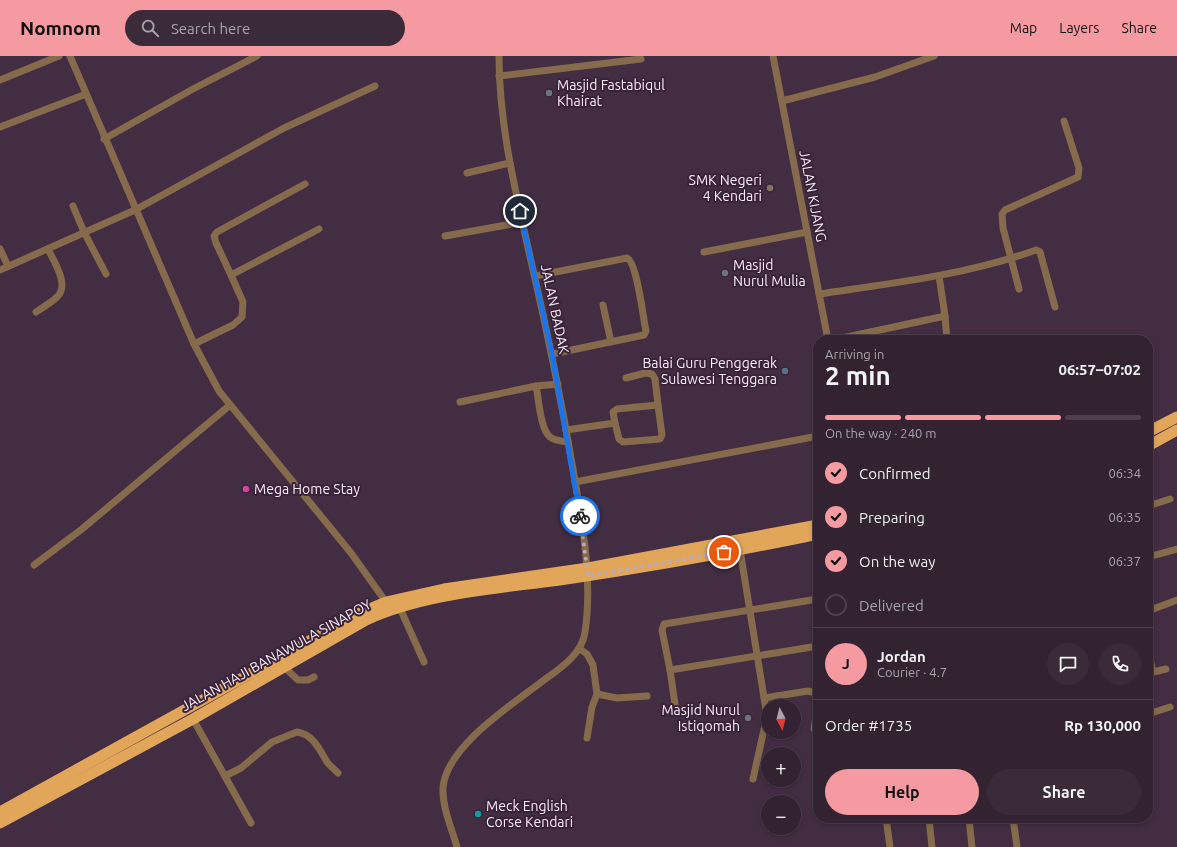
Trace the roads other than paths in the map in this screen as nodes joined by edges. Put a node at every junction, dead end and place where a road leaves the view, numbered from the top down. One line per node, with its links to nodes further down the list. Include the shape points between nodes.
1 (59, 56): 9 (street)
2 (70, 56): 11 (street)
3 (257, 56): 15 (street)
4 (499, 56): 8 (street, JALAN BADAK)
5 (773, 56): 12 (street, JALAN KIJANG)
6 (934, 56): 12 (street, via 875,76)
7 (641, 59): 8 (street)
8 (499, 76): 16 (street, JALAN BADAK)
9 (0, 80)
10 (375, 86): 20 (street, via 277,132)
11 (86, 94): 14 (street); 15 (street)
12 (782, 101): 24 (street, JALAN KIJANG)
13 (1064, 121): 29 (street, via 1079,175 1075,180 1003,211 1003,228)
14 (0, 127)
15 (104, 139): 20 (street)
16 (510, 163): 17 (street); 21 (street, JALAN BADAK)
17 (467, 173)
18 (304, 184): 33 (street, via 217,232 214,236 216,244)
19 (73, 206): 23 (street)
20 (135, 210): 23 (street); 46 (street)
21 (523, 222): 25 (street); 34 (street, JALAN BADAK)
22 (318, 229): 33 (street)
23 (84, 232): 27 (street); 32 (street)
24 (807, 232): 28 (street); 37 (street, JALAN KIJANG)
25 (445, 236)
26 (0, 248): 30 (street)
27 (48, 249): 30 (street); 40 (street, via 62,280 62,289 58,297)
28 (704, 252)
29 (1010, 260): 35 (street); 36 (street); 39 (street, via 1039,251)
30 (8, 266): 31 (street)
31 (0, 270)
32 (106, 274)
33 (231, 275): 46 (street, via 243,302 242,317 233,325)
34 (535, 276): 45 (street, via 617,258 630,259 637,281 645,333); 47 (street, JALAN BADAK)
35 (939, 276): 37 (street); 41 (street)
36 (1019, 289)
37 (820, 294): 42 (street, JALAN KIJANG)
38 (603, 305): 45 (street)
39 (1055, 307)
40 (36, 312)
41 (945, 316): 43 (street); 44 (street)
42 (827, 335)
43 (856, 335)
44 (947, 335)
45 (611, 342): 47 (street)
46 (194, 344): 52 (street, via 208,373)
47 (552, 354): 49 (street, JALAN BADAK)
48 (626, 378): 53 (street, via 645,373 654,375)
49 (558, 384): 50 (street); 56 (street, JALAN BADAK)
50 (536, 386): 51 (street); 60 (street, via 543,426 547,433 556,440)
51 (460, 402)
52 (230, 405): 70 (street, via 82,529); 74 (street, via 351,553)
53 (658, 405): 55 (street, via 616,410 613,413); 55 (street, via 662,435 660,438 623,442 619,439)
54 (1177, 417): 57 (highway)
55 (615, 423): 56 (street)
56 (566, 430): 60 (street, JALAN BADAK)
57 (1153, 430)
58 (1177, 430): 61 (highway)
59 (813, 437): 62 (street)
60 (568, 442): 62 (street, JALAN BADAK)
61 (1153, 443)
62 (575, 482): 71 (street, JALAN BADAK)
63 (1170, 499): 64 (street)
64 (1153, 504)
65 (813, 526): 71 (highway)
66 (813, 535): 68 (highway)
67 (1177, 549): 69 (street)
68 (740, 550): 71 (highway); 76 (street)
69 (1153, 556)
70 (34, 565)
71 (588, 572): 74 (highway, JALAN HAJI BANAWULA SINAPOY, via 444,589); 75 (highway, JALAN HAJI BANAWULA SINAPOY); 80 (street, JALAN BADAK, via 586,628)
72 (813, 600): 76 (street)
73 (1177, 600): 77 (street)
74 (386, 602): 78 (highway, JALAN HAJI BANAWULA SINAPOY)
75 (399, 606): 78 (highway, JALAN HAJI BANAWULA SINAPOY); 82 (street)
76 (750, 609): 81 (street); 85 (street, via 663,625)
77 (1153, 609)
78 (363, 617): 83 (highway, JALAN HAJI BANAWULA SINAPOY); 100 (highway, JALAN HAJI BANAWULA SINAPOY)
79 (813, 647): 81 (street)
80 (580, 648): 89 (street, via 593,665); 107 (street, via 562,667 488,724 464,746 448,769 443,788 444,800)
81 (758, 654): 85 (street); 91 (street)
82 (424, 662)
83 (284, 667): 87 (street, via 298,680); 95 (highway, JALAN HAJI BANAWULA SINAPOY)
84 (1166, 669): 86 (street)
85 (670, 670): 93 (street)
86 (1153, 672)
87 (314, 677)
88 (813, 692): 91 (street)
89 (597, 694): 90 (street, via 617,698); 96 (street)
90 (648, 696)
91 (764, 698): 99 (street, via 767,721)
92 (1170, 707): 94 (street)
93 (676, 711)
94 (1153, 712)
95 (193, 719): 98 (street); 101 (highway, JALAN HAJI BANAWULA SINAPOY)
96 (587, 738)
97 (338, 773): 98 (street, via 316,744 297,732 272,742 241,768)
98 (225, 776): 102 (street)
99 (753, 779)
100 (0, 812)
101 (0, 823)
102 (251, 823)
103 (887, 823): 108 (street)
104 (930, 823): 109 (street)
105 (970, 823): 110 (street)
106 (1015, 823): 111 (street)
107 (457, 847)
108 (890, 847)
109 (932, 847)
110 (972, 847)
111 (1017, 847)

